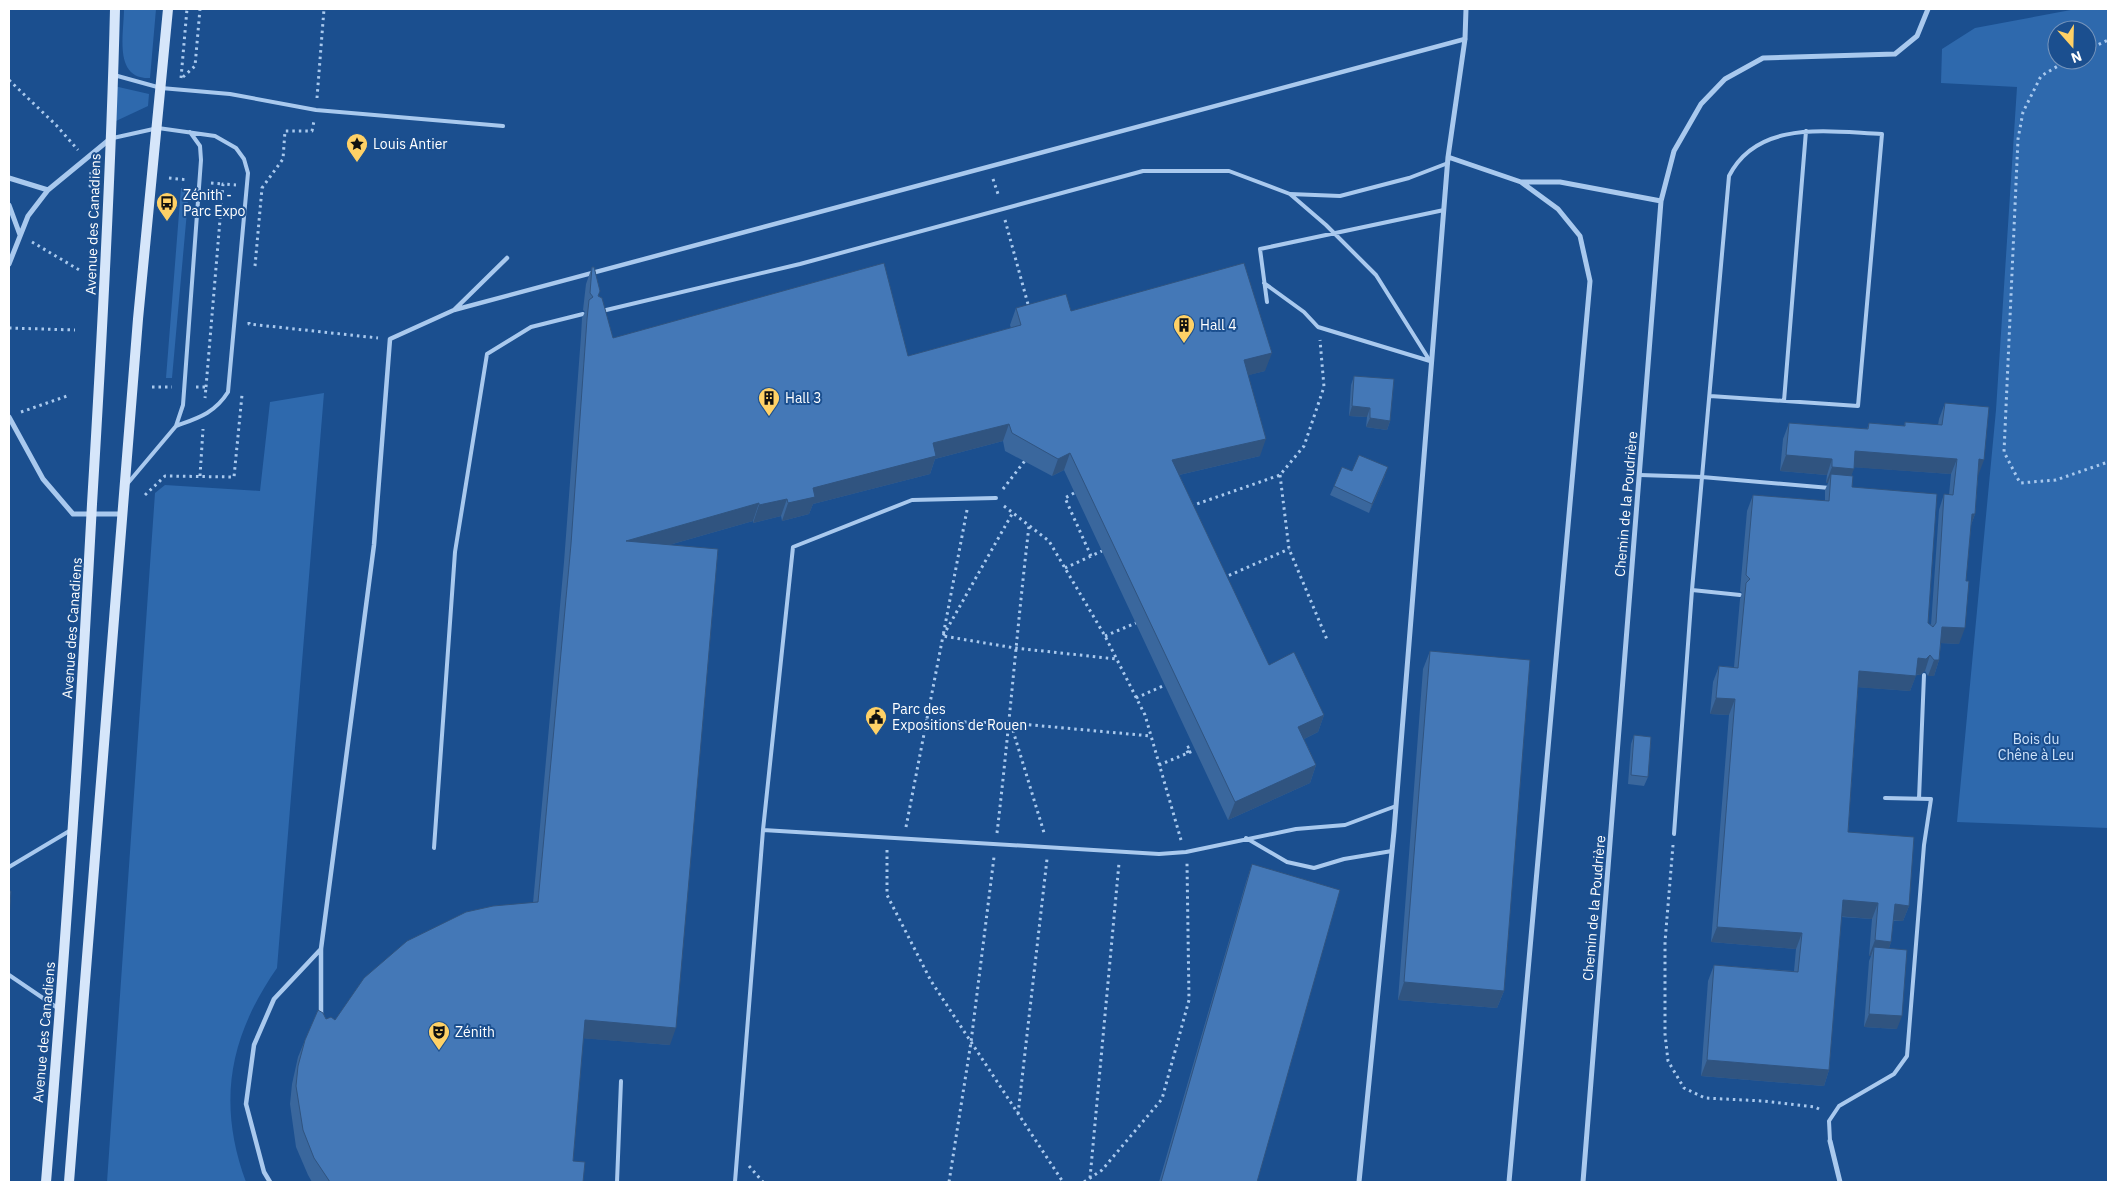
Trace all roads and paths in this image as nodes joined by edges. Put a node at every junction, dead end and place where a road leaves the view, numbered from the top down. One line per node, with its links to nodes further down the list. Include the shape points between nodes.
1 (115, 9): 10 (main road, Avenue des Canadiens)
2 (168, 9): 12 (main road)
3 (187, 9): 4 (path, via 181,79 195,66)
4 (200, 9)
5 (324, 9): 13 (path)
6 (1466, 9): 8 (street)
7 (1928, 9): 30 (street, Chemin de la Poudrière, via 1917,36 1895,54 1763,58 1725,79 1701,104 1674,151)
8 (1465, 39): 20 (street); 21 (street)
9 (2051, 70): 62 (path, via 2041,76 2023,112 2018,139 2004,452 2020,483 2056,480)
10 (113, 75): 12 (lane); 18 (main road, Avenue des Canadiens)
11 (9, 80): 19 (path, via 78,150)
12 (161, 88): 13 (lane, via 230,94); 15 (main road)
13 (316, 110): 14 (lane); 27 (path, via 312,132 285,131 283,158)
14 (503, 126)
15 (158, 128): 17 (lane); 18 (lane); 66 (main road, via 138,319)
16 (1806, 131): 57 (lane, via 1769,139 1751,148 1736,162 1729,176); 58 (lane); 58 (lane, via 1882,134 1858,406)
17 (190, 132): 25 (lane, via 215,136 236,148 246,166); 60 (lane, via 200,146 201,160 185,387)
18 (111, 139): 26 (main road, Avenue des Canadiens); 28 (street)
19 (70, 155)
20 (1448, 160): 24 (street); 29 (lane, via 1409,178 1340,196); 33 (street)
21 (990, 167): 32 (path); 42 (street)
22 (92, 170): 26 (path, via 90,186)
23 (9, 178): 28 (street)
24 (1522, 182): 30 (street, via 1560,182); 130 (street, via 1558,209 1580,236 1590,281)
25 (246, 187): 27 (path); 54 (path, via 223,184); 60 (lane, via 228,392 211,413)
26 (108, 188): 73 (main road, Avenue des Canadiens)
27 (262, 188): 39 (path)
28 (48, 190): 35 (street, via 28,216)
29 (1290, 194): 32 (lane, via 1229,171 1143,172); 34 (lane)
30 (1661, 201): 64 (street, Chemin de la Poudrière)
31 (9, 205): 35 (street)
32 (1002, 210): 43 (path); 44 (lane, via 800,264)
33 (1444, 210): 34 (lane); 53 (street)
34 (1335, 234): 40 (lane, via 1260,249); 53 (lane, via 1376,275)
35 (20, 236): 37 (street); 38 (path)
36 (508, 258): 42 (street)
37 (9, 264)
38 (81, 271)
39 (254, 276)
40 (1264, 283): 41 (lane); 48 (lane, via 1304,312)
41 (1267, 302)
42 (454, 310): 52 (street)
43 (1030, 310)
44 (595, 312)
45 (250, 314): 47 (path)
46 (583, 314): 107 (lane, via 531,327 487,354 455,552)
47 (249, 324): 51 (path); 52 (path)
48 (1318, 327): 53 (lane); 63 (path, via 1324,387 1304,446)
49 (9, 328): 50 (path)
50 (75, 330)
51 (248, 334)
52 (390, 339): 113 (street, via 374,545)
53 (1430, 361): 100 (street)
54 (206, 387)
55 (243, 391): 69 (path, via 234,477 165,476)
56 (70, 395): 59 (path)
57 (1710, 396): 58 (lane); 65 (lane)
58 (1784, 401)
59 (12, 416): 73 (street, via 42,480 73,514)
60 (176, 426): 66 (lane)
61 (1030, 454): 70 (path)
62 (2108, 462)
63 (1280, 475): 72 (path); 76 (path)
64 (1640, 475): 65 (lane); 131 (street, Chemin de la Poudrière)
65 (1702, 477): 67 (lane); 81 (lane)
66 (126, 485): 74 (main road)
67 (1839, 488)
68 (1074, 493): 78 (path, via 1065,498)
69 (145, 496)
70 (996, 498): 71 (lane); 75 (path)
71 (969, 499): 84 (path); 102 (lane, via 912,500 793,547)
72 (1190, 507)
73 (92, 514): 74 (street); 101 (main road, Avenue des Canadiens)
74 (124, 514): 123 (main road)
75 (1012, 514): 79 (path, via 1050,541); 84 (path)
76 (1289, 549): 80 (path); 86 (path)
77 (1102, 551): 78 (path)
78 (1091, 556): 79 (path)
79 (1065, 568): 85 (path)
80 (1215, 582)
81 (1692, 590): 82 (lane); 103 (lane)
82 (1740, 595)
83 (1136, 623): 85 (path)
84 (943, 636): 87 (path); 91 (path)
85 (1105, 636): 87 (path)
86 (1328, 642)
87 (1116, 659): 90 (path)
88 (1924, 675): 99 (lane)
89 (1165, 685): 90 (path)
90 (1136, 698): 93 (path)
91 (925, 720): 92 (path); 105 (path)
92 (1010, 723): 93 (path); 108 (path)
93 (1151, 736): 97 (path)
94 (1193, 745): 96 (path, via 1186,748)
95 (1196, 750): 96 (path)
96 (1188, 753): 97 (path)
97 (1159, 765): 111 (path)
98 (1885, 798): 99 (lane)
99 (1919, 799): 119 (lane, via 1931,799 1924,845 1906,1056 1894,1074 1839,1106)
100 (1396, 806): 106 (lane, via 1345,825 1296,828); 109 (street)
101 (73, 829): 112 (lane); 115 (main road, Avenue des Canadiens)
102 (763, 830): 104 (lane); 126 (lane)
103 (1674, 834): 119 (path, via 1665,942 1668,1061 1684,1088 1705,1098 1815,1107)
104 (886, 837): 105 (lane); 118 (path, via 887,895 931,981)
105 (904, 838): 108 (lane)
106 (1246, 838): 109 (lane, via 1286,862 1314,868); 111 (lane)
107 (434, 848)
108 (1048, 848): 110 (lane); 118 (path)
109 (1392, 851): 129 (street)
110 (1120, 852): 111 (lane); 121 (path)
111 (1186, 852): 121 (path, via 1189,1000 1162,1099 1102,1170)
112 (9, 867)
113 (321, 950): 116 (street); 124 (street, via 274,999 254,1045 246,1104 264,1172)
114 (9, 975): 115 (lane)
115 (60, 1010): 122 (main road, Avenue des Canadiens)
116 (321, 1024)
117 (622, 1081): 125 (lane)
118 (1018, 1114): 127 (path)
119 (1833, 1115): 120 (lane, via 1829,1121)
120 (1830, 1141): 132 (street)
121 (1090, 1178): 128 (path)
122 (46, 1182)
123 (69, 1182)
124 (270, 1182)
125 (617, 1182)
126 (734, 1182)
127 (1063, 1182)
128 (1084, 1182)
129 (1359, 1182)
130 (1509, 1182)
131 (1583, 1182)
132 (1840, 1182)

